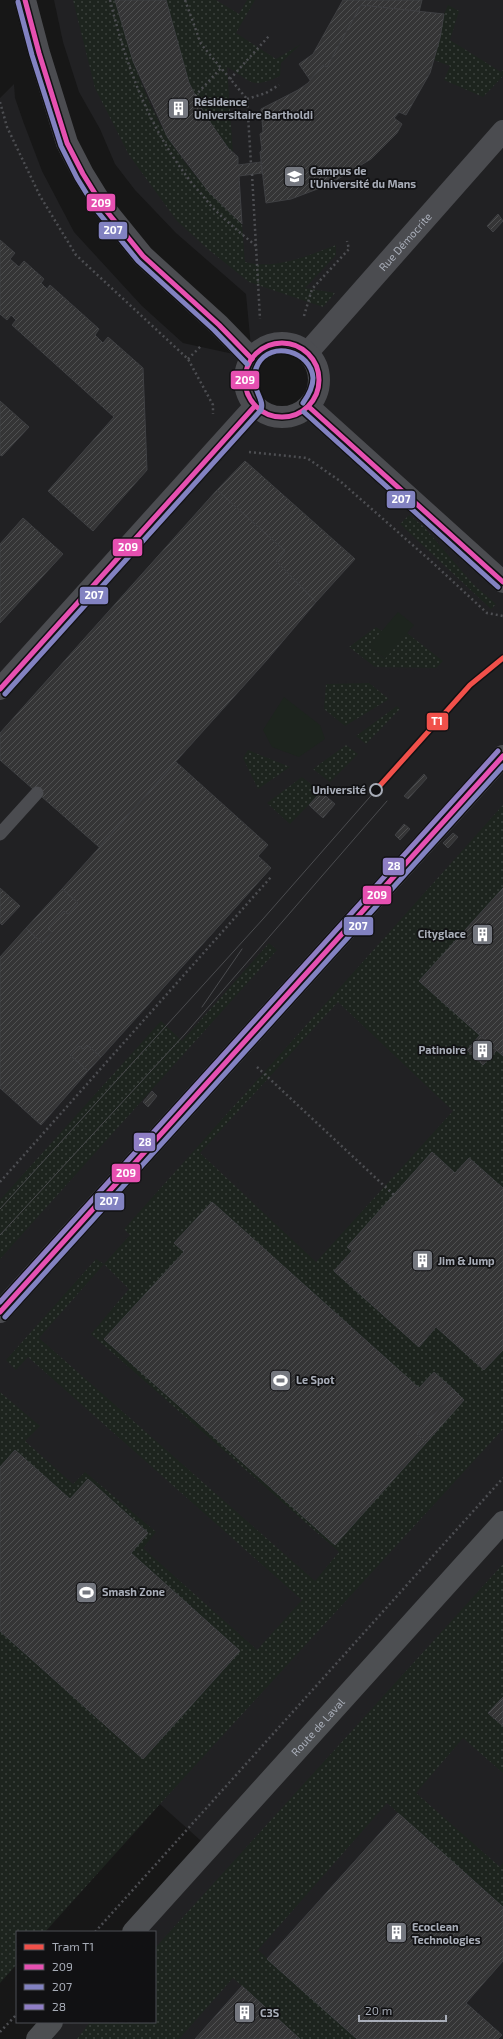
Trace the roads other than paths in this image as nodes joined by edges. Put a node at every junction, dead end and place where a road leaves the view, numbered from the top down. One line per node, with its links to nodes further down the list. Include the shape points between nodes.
1 (25, 0): 4 (street, via 65,137 83,174 104,208 143,256 220,324)
2 (503, 131): 3 (street, Rue Démocrite)
3 (308, 352): 4 (street, via 295,344 271,344 260,350); 6 (street, via 319,371 320,384)
4 (252, 359): 5 (street, via 247,368 246,388)
5 (255, 406): 6 (street, via 276,417 299,414); 8 (street)
6 (309, 407): 7 (street)
7 (503, 582)
8 (0, 689)
9 (503, 756): 12 (street)
10 (37, 793): 11 (lane)
11 (0, 834)
12 (0, 1312)
13 (503, 1522): 14 (main road, Route de Laval)
14 (134, 1931)
15 (51, 2023): 16 (main road)
16 (36, 2039)

